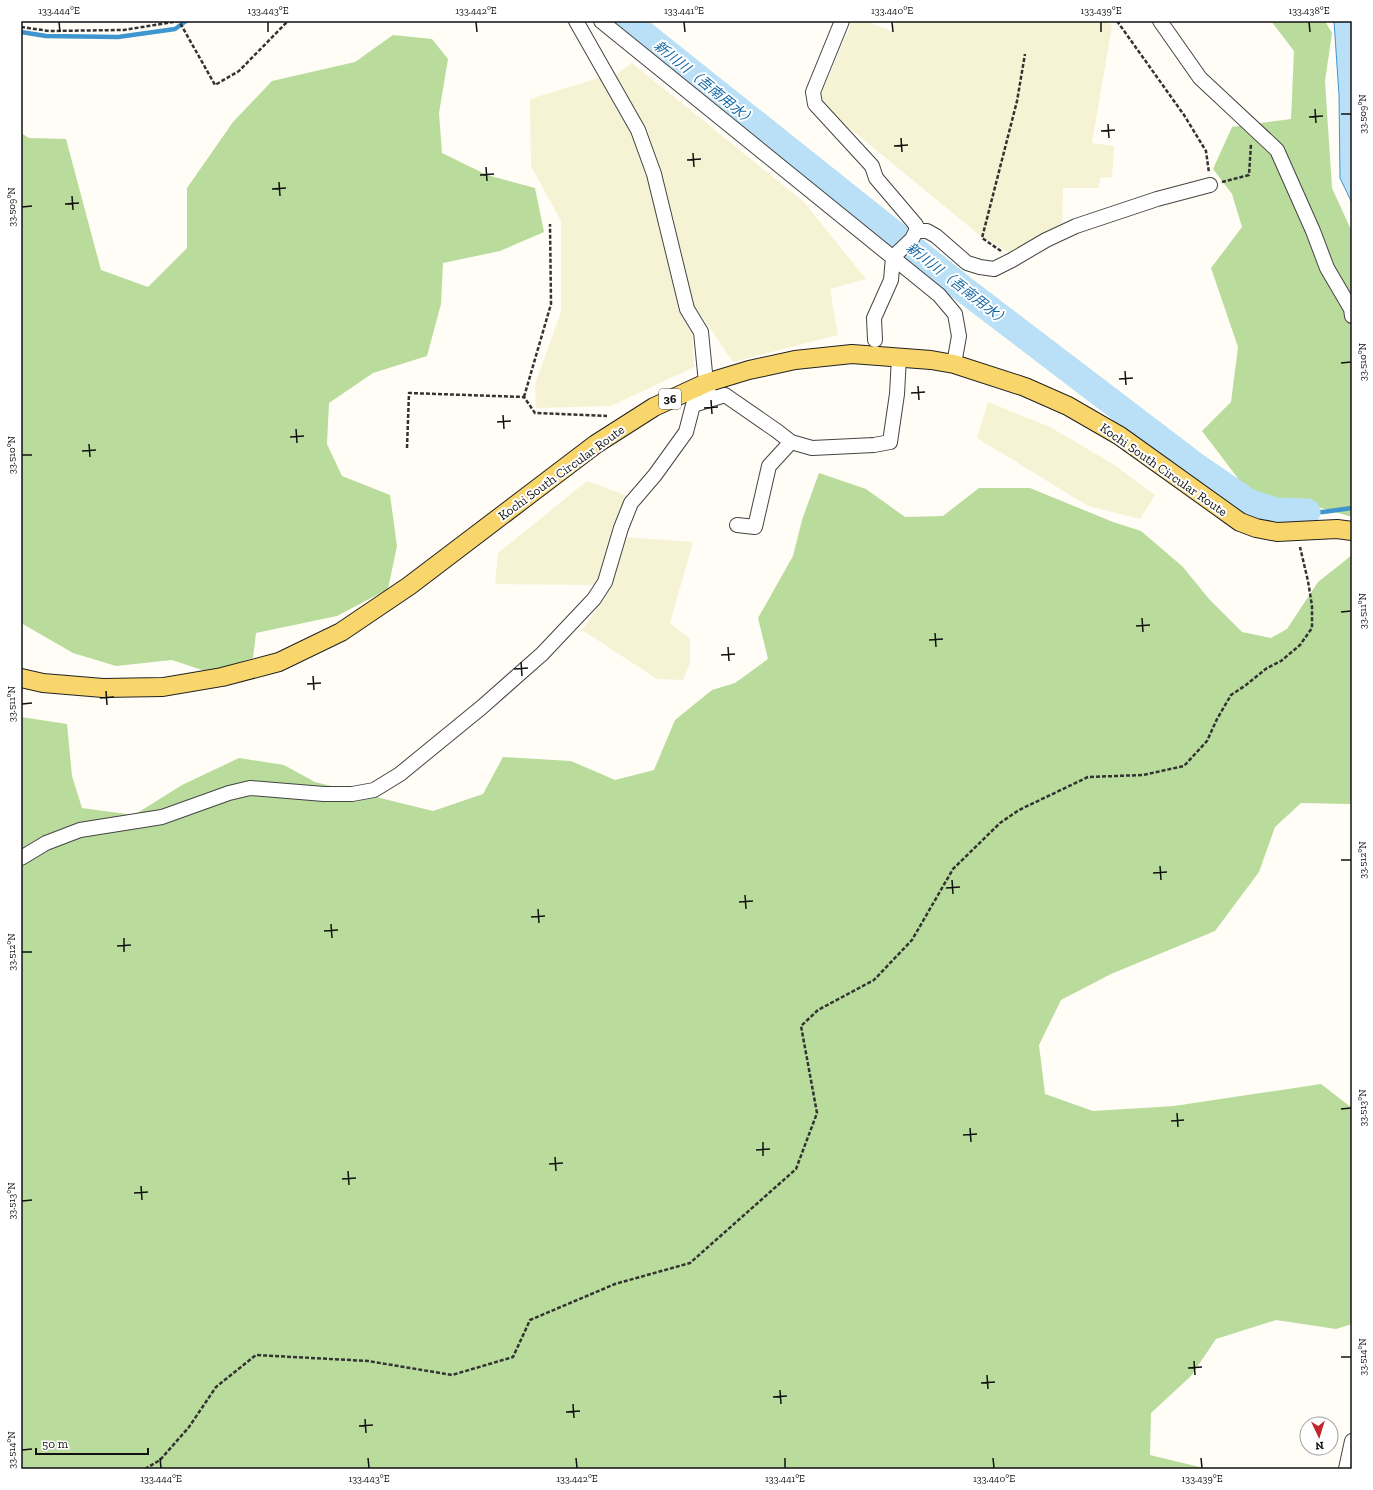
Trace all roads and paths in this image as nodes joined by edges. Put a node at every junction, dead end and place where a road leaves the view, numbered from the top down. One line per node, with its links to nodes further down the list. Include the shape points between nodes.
1 (179, 21): 2 (path, via 215,85 239,71); 8 (path, via 124,30 49,31)
2 (288, 21)
3 (576, 21): 20 (street, via 638,130 654,174 687,309 701,332)
4 (601, 21): 14 (street)
5 (842, 21): 13 (street, via 813,92 815,104 872,166 876,178 916,225)
6 (1117, 21): 11 (path, via 1184,115 1206,151)
7 (1160, 21): 10 (street, via 1200,78)
8 (21, 27)
9 (1026, 54): 15 (path, via 1018,101 982,238)
10 (1252, 126): 11 (path, via 1250,175); 16 (street, via 1277,150 1327,268 1351,309)
11 (1210, 185): 15 (street, via 1157,199 1076,226)
12 (550, 224): 21 (path, via 552,304)
13 (914, 235): 14 (street); 15 (street, via 927,231 967,263 980,267 994,269)
14 (897, 254): 17 (street, via 892,280 874,318); 19 (street, via 955,314 959,336)
15 (1012, 260)
16 (1352, 316)
17 (875, 340)
18 (899, 357): 19 (main road, Kochi South Circular Route / 36); 20 (main road, Kochi South Circular Route / 36, via 852,354 795,360 749,370); 23 (street, via 890,442 812,448)
19 (954, 364): 26 (main road, Kochi South Circular Route / 36, via 1025,387 1068,406 1120,436 1240,522 1277,532)
20 (708, 391): 23 (street, via 725,395); 28 (main road, Kochi South Circular Route / 36, via 654,406 596,444 409,586 341,632 279,662 222,677 163,687 103,688 43,683); 29 (street, via 694,405 686,432 631,503 605,582 594,599 542,654 400,774 374,790 352,794 250,788 162,817 80,830 46,843)
21 (524, 396): 22 (path, via 535,413 606,417); 24 (path, via 409,393)
22 (612, 413)
23 (791, 442): 25 (street, via 769,466 755,527)
24 (408, 448)
25 (737, 525)
26 (1295, 531): 27 (main road, Kochi South Circular Route / 36); 31 (path, via 1312,606 1312,628 1300,645 1231,695 1207,741 1184,766 1143,775 1088,777 1019,810 1000,823 953,869 912,940 874,980 818,1010 801,1026 817,1113 796,1169 690,1263 615,1284 530,1320 513,1357 452,1375 368,1361 256,1355 216,1387 189,1427 160,1460)
27 (1352, 531)
28 (21, 678)
29 (21, 858)
30 (1352, 1440): 32 (street)
31 (145, 1469)
32 (1346, 1469)

